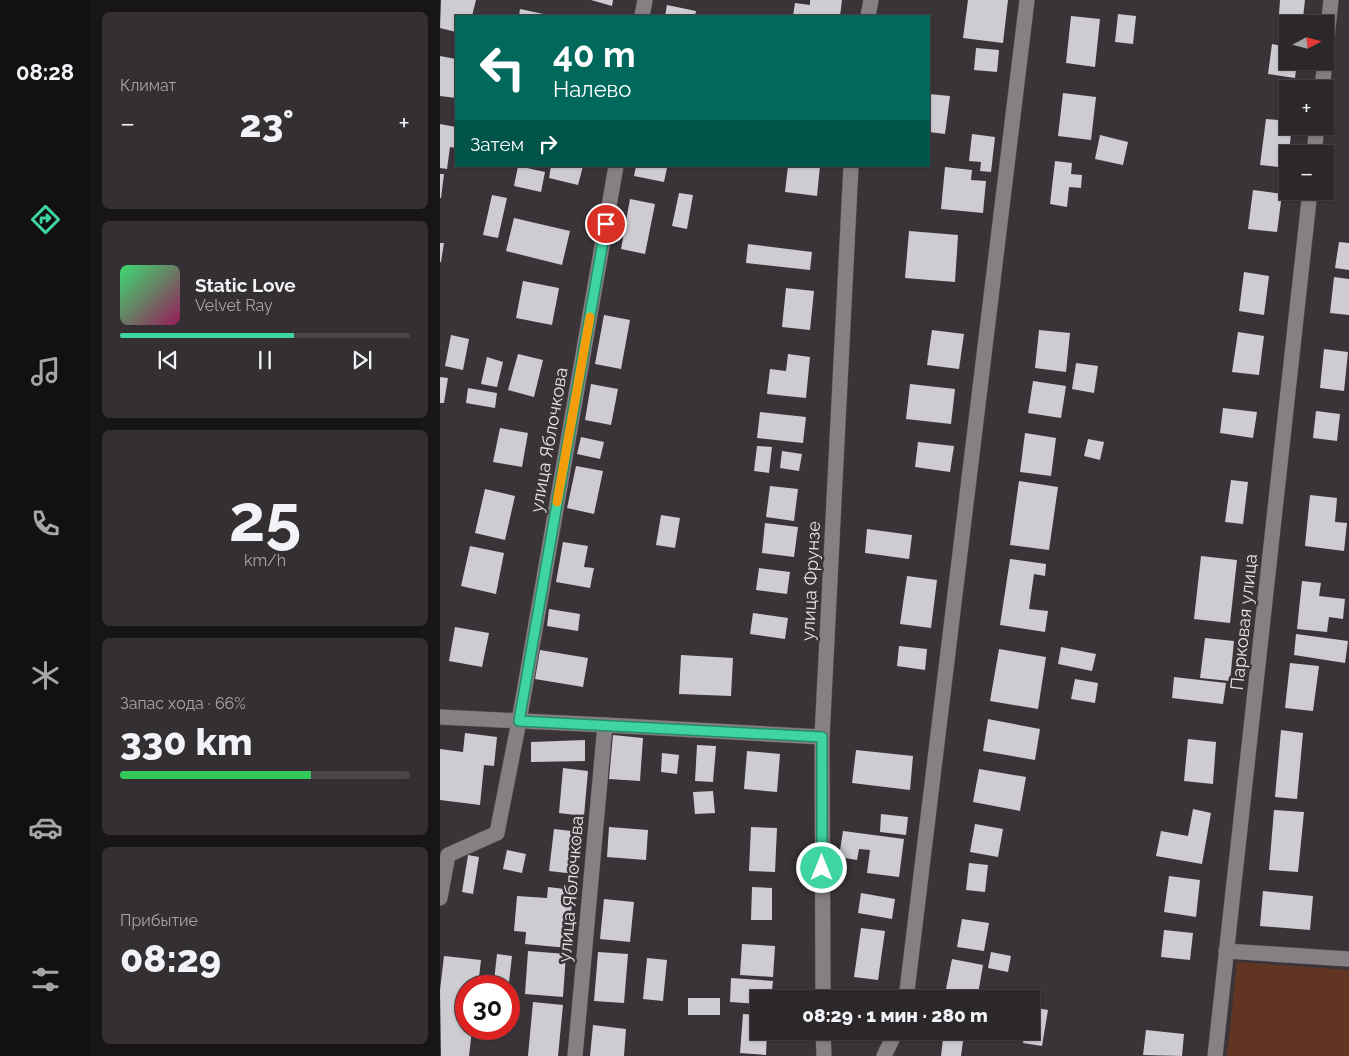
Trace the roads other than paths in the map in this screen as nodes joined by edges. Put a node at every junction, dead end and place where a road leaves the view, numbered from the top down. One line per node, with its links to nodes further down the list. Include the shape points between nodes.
1 (645, 0): 5 (street)
2 (871, 0): 6 (street)
3 (1027, 0): 19 (street)
4 (1331, 0): 7 (street)
5 (642, 15)
6 (868, 15)
7 (1330, 15)
8 (616, 167): 12 (street, улица Яблочкова)
9 (851, 167): 14 (street, улица Фрунзе)
10 (1309, 200): 16 (street, Парковая улица)
11 (440, 718): 12 (street)
12 (519, 721): 13 (street); 15 (street, улица Яблочкова, via 497,833 448,855)
13 (605, 724): 14 (street); 22 (street, улица Яблочкова)
14 (822, 737): 18 (street, улица Фрунзе)
15 (440, 898)
16 (1226, 951): 17 (street); 25 (street, Парковая улица)
17 (1349, 959)
18 (823, 990)
19 (907, 990)
20 (823, 1040): 23 (street)
21 (892, 1040): 24 (street)
22 (575, 1056)
23 (824, 1056)
24 (884, 1056)
25 (1215, 1056)

